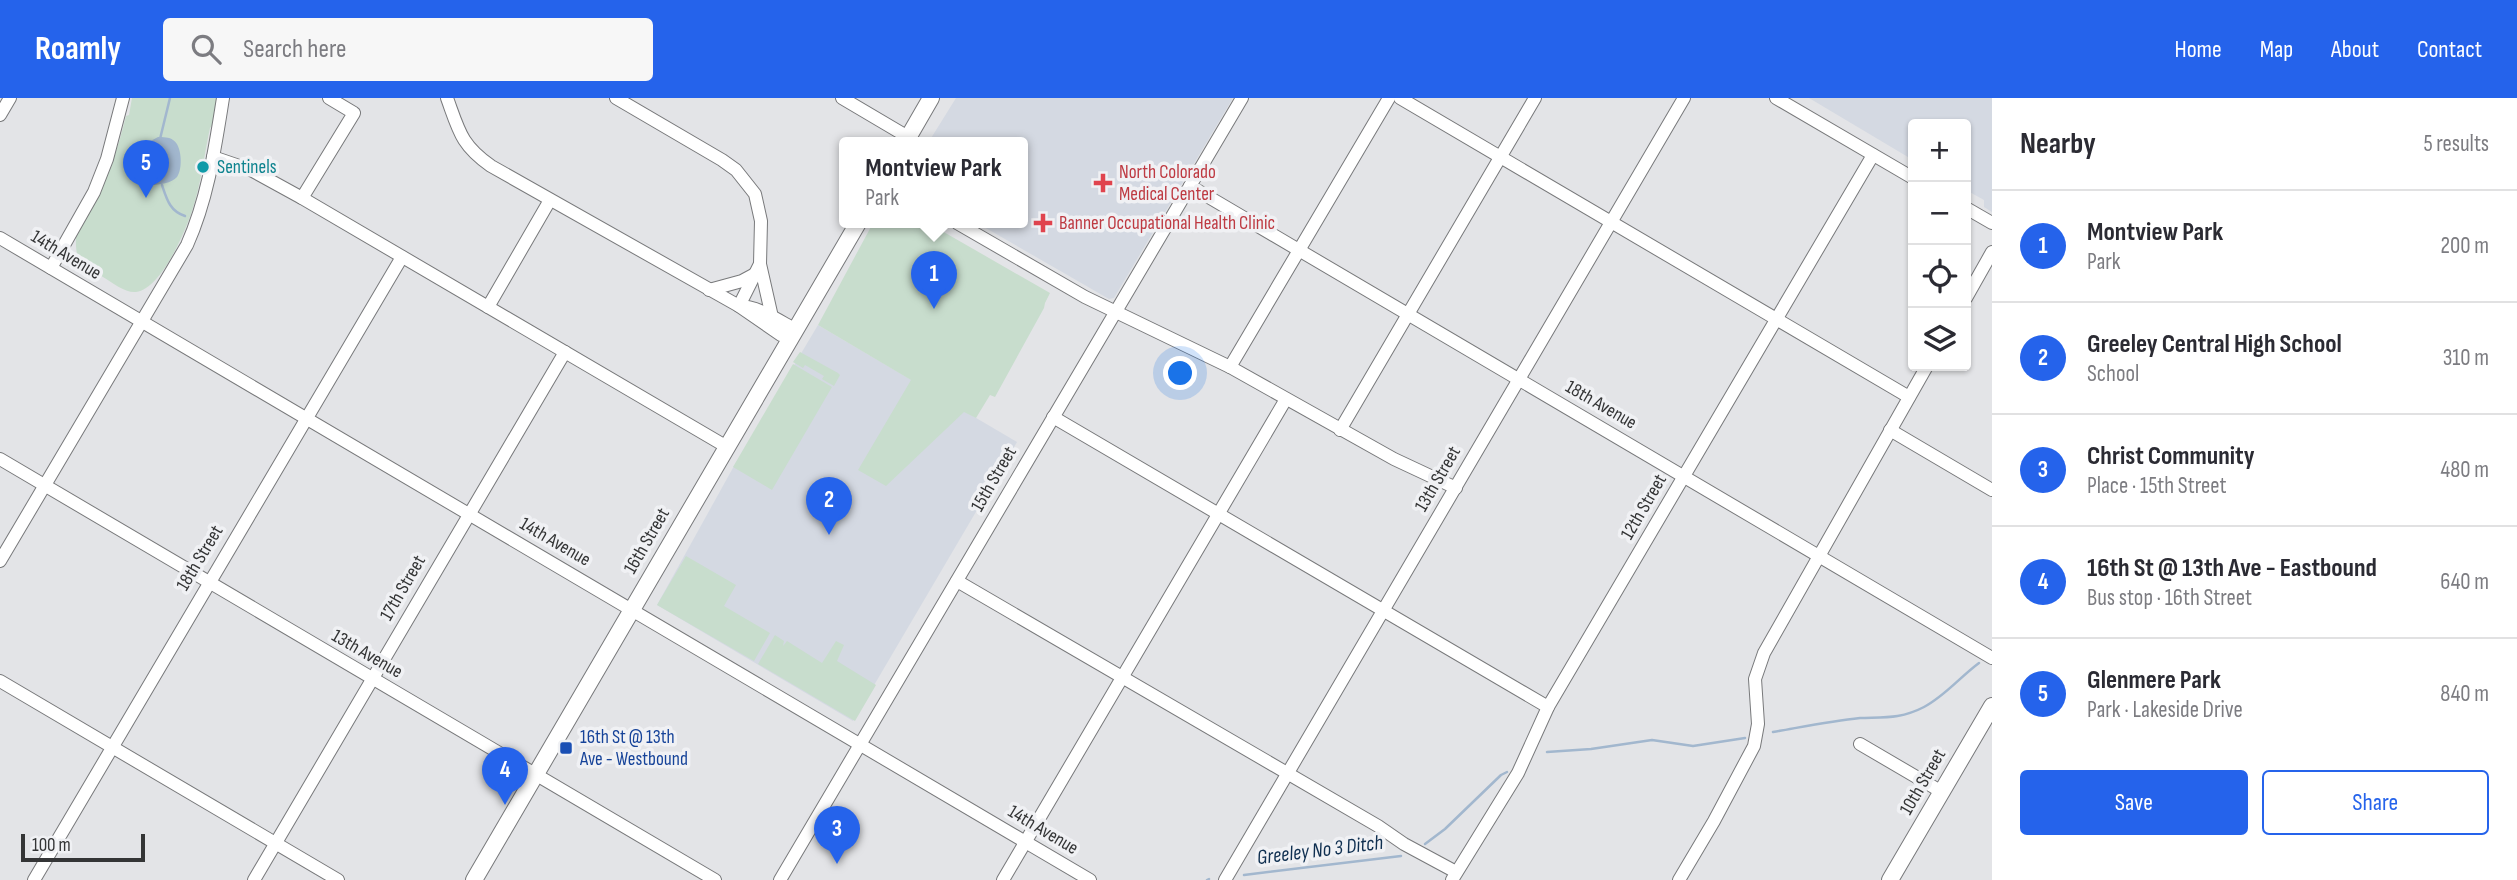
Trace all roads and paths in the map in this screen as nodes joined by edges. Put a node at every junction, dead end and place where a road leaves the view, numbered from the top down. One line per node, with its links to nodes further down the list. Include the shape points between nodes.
1 (10, 98): 15 (street)
2 (123, 98): 34 (street, via 94,192)
3 (223, 98): 20 (street)
4 (329, 98): 23 (street, via 354,113)
5 (447, 98): 24 (street, via 473,153)
6 (616, 98): 35 (street, via 723,160 742,177 755,194 761,221)
7 (842, 98): 16 (street)
8 (931, 98): 17 (main road)
9 (1242, 98): 22 (street, 15th Street)
10 (1389, 98): 31 (street)
11 (1400, 98): 19 (street)
12 (1535, 98): 19 (street)
13 (1684, 98): 26 (street, 13th Street)
14 (1776, 98): 18 (street)
15 (0, 115)
16 (901, 137)
17 (908, 137)
18 (1873, 155): 21 (street); 43 (street, 12th Street)
19 (1500, 156): 26 (street); 41 (street)
20 (214, 157): 23 (street, via 251,170); 44 (street, via 194,229)
21 (1908, 175)
22 (1190, 186): 31 (street, 18th Avenue); 40 (street, 15th Street)
23 (302, 198): 33 (street)
24 (550, 201): 37 (street); 39 (street)
25 (1971, 211): 27 (street)
26 (1612, 222): 43 (street); 49 (street, 13th Street)
27 (1992, 223)
28 (855, 228): 45 (main road, 16th Street)
29 (966, 228): 40 (street)
30 (0, 238): 34 (street, 14th Avenue)
31 (1299, 250): 41 (street, 18th Avenue); 47 (street)
32 (1992, 252): 36 (street)
33 (402, 257): 39 (street); 53 (street, 18th Street)
34 (51, 268): 44 (street, 14th Avenue)
35 (758, 269): 37 (street); 38 (street); 42 (street)
36 (1971, 289)
37 (709, 290): 38 (street)
38 (739, 306): 42 (street); 45 (street, via 781,335)
39 (488, 307): 46 (street)
40 (1115, 312): 47 (street); 52 (street, 15th Street)
41 (1408, 314): 49 (street, 18th Avenue); 54 (street)
42 (772, 317): 45 (street, via 789,326)
43 (1777, 320): 50 (street); 58 (street, 12th Street)
44 (142, 322): 53 (street, 14th Avenue); 59 (street)
45 (792, 336): 56 (main road, 16th Street)
46 (565, 352): 56 (street); 63 (street, 17th Street)
47 (1230, 367): 51 (street)
48 (1924, 371): 50 (street)
49 (1519, 380): 58 (street, 18th Avenue); 60 (street, 13th Street)
50 (1909, 397): 55 (street)
51 (1286, 399): 54 (street); 62 (street)
52 (1053, 416): 62 (street); 66 (street, 15th Street)
53 (306, 418): 63 (street, 14th Avenue); 67 (street, 18th Street)
54 (1340, 430): 60 (street)
55 (1890, 430): 61 (street); 64 (street)
56 (727, 447): 68 (main road, 16th Street)
57 (0, 459): 59 (street, 13th Avenue)
58 (1684, 477): 64 (street, 18th Avenue); 75 (street, 12th Street)
59 (45, 485): 65 (street); 67 (street, 13th Avenue)
60 (1455, 488): 69 (street, 13th Street)
61 (1992, 490)
62 (1218, 513): 69 (street); 71 (street)
63 (469, 514): 68 (street, 14th Avenue); 72 (street, 17th Street)
64 (1818, 556): 70 (street, 18th Avenue); 94 (street, via 1759,667 1756,737 1749,757)
65 (0, 562)
66 (957, 581): 71 (street); 77 (street, 15th Street)
67 (208, 583): 72 (street, 13th Avenue); 78 (street, 18th Street)
68 (632, 610): 77 (street, 14th Avenue); 79 (main road, 16th Street)
69 (1383, 611): 75 (street); 80 (street, 13th Street)
70 (1992, 658)
71 (1122, 677): 80 (street); 82 (street)
72 (372, 679): 79 (street, 13th Avenue); 83 (street, 17th Street)
73 (0, 681): 78 (street)
74 (1992, 706): 81 (main road, 10th Street)
75 (1548, 708): 84 (street, 12th Street, via 1518,773)
76 (1860, 744): 81 (street)
77 (860, 745): 82 (street, 14th Avenue); 90 (street, 15th Street)
78 (112, 747): 83 (street); 85 (street, 18th Street)
79 (535, 775): 88 (main road, 16th Street); 89 (street, 13th Avenue)
80 (1287, 775): 84 (street); 93 (street, 13th Street)
81 (1941, 792): 95 (main road, 10th Street)
82 (1025, 842): 91 (street); 92 (street, 14th Avenue)
83 (275, 843): 86 (street, 17th Street); 87 (street)
84 (1454, 876)
85 (34, 880)
86 (254, 880)
87 (338, 880)
88 (474, 880)
89 (715, 880)
90 (780, 880)
91 (1003, 880)
92 (1090, 880)
93 (1225, 880)
94 (1679, 880)
95 (1890, 880)

